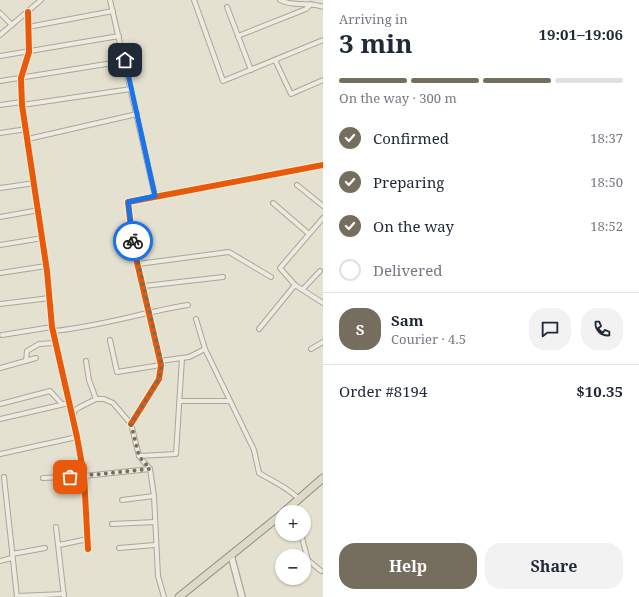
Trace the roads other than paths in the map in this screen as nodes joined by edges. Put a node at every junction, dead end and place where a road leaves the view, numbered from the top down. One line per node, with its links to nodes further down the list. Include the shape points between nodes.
1 (32, 0): 6 (street)
2 (41, 0): 6 (street)
3 (110, 0): 10 (street)
4 (194, 0): 23 (street, via 223,82)
5 (280, 0): 7 (street)
6 (37, 4): 11 (street)
7 (312, 4): 9 (street); 17 (street, via 306,10)
8 (227, 7): 17 (street)
9 (323, 7)
10 (113, 11): 14 (street); 16 (street)
11 (28, 12): 13 (street); 14 (street)
12 (0, 13): 13 (street)
13 (12, 25): 15 (street)
14 (28, 27): 19 (street)
15 (0, 35)
16 (119, 36): 19 (street); 21 (street)
17 (238, 36): 23 (street)
18 (323, 40): 22 (street)
19 (29, 52): 20 (street); 24 (street)
20 (0, 56)
21 (125, 60): 24 (street); 27 (street)
22 (275, 60): 23 (street); 25 (street, via 291,94)
23 (251, 70)
24 (21, 78): 26 (street); 28 (street)
25 (323, 80)
26 (0, 81)
27 (131, 89): 28 (street); 30 (street)
28 (22, 103): 29 (street); 31 (street)
29 (0, 105)
30 (136, 114): 33 (street); 38 (street)
31 (27, 129): 32 (street); 33 (street)
32 (0, 133)
33 (28, 139): 35 (street)
34 (323, 164): 38 (street)
35 (35, 183): 37 (street); 41 (street)
36 (297, 185): 40 (street)
37 (0, 188)
38 (155, 196): 47 (street, via 128,202)
39 (273, 203): 44 (street)
40 (323, 206)
41 (39, 210): 42 (street); 45 (street)
42 (0, 217)
43 (323, 218): 44 (street)
44 (309, 234): 53 (street, via 280,268)
45 (42, 238): 46 (street); 48 (street)
46 (0, 245)
47 (138, 264): 52 (street, via 229,252); 54 (street)
48 (46, 266): 50 (street); 56 (street)
49 (320, 271): 55 (street)
50 (0, 273)
51 (223, 277): 54 (street)
52 (271, 277)
53 (295, 285): 55 (street); 63 (street)
54 (144, 286): 60 (street)
55 (303, 289): 57 (street)
56 (50, 298): 58 (street); 62 (street)
57 (322, 301)
58 (0, 304)
59 (188, 305): 60 (street)
60 (148, 311): 62 (street, via 81,329); 74 (street)
61 (196, 319): 68 (street)
62 (53, 329): 64 (street); 67 (street)
63 (259, 329)
64 (2, 334)
65 (110, 340): 74 (street, via 117,372)
66 (323, 342): 69 (street)
67 (55, 343): 72 (street, via 33,347 27,351); 79 (street)
68 (205, 349): 71 (street); 78 (street)
69 (311, 349)
70 (36, 358): 72 (street)
71 (182, 358): 74 (street); 77 (street)
72 (26, 361): 75 (street)
73 (86, 361): 76 (street, via 88,380)
74 (161, 363): 84 (street, via 159,379)
75 (0, 368)
76 (96, 399): 82 (street, via 75,410); 84 (street, via 113,403)
77 (181, 400): 78 (street); 87 (street, via 176,454)
78 (229, 401): 94 (street, via 254,450 259,473 289,488)
79 (69, 403): 81 (street); 82 (street)
80 (0, 404): 81 (street, via 50,391)
81 (62, 404): 83 (street)
82 (72, 416): 85 (street)
83 (0, 419)
84 (131, 424): 87 (street)
85 (77, 437): 86 (street); 89 (street)
86 (0, 454)
87 (139, 456): 88 (street)
88 (150, 469): 89 (street); 93 (street)
89 (84, 476): 91 (street); 101 (street)
90 (4, 477): 109 (street)
91 (43, 478)
92 (323, 478): 94 (highway)
93 (154, 496): 95 (street); 98 (street)
94 (299, 499): 96 (highway)
95 (122, 500)
96 (293, 505)
97 (275, 521): 108 (highway)
98 (155, 522): 99 (street); 104 (street)
99 (112, 524)
100 (56, 527): 103 (street)
101 (88, 539): 103 (street); 107 (street)
102 (303, 541): 111 (street, via 308,560)
103 (59, 545): 112 (street)
104 (155, 545): 106 (street); 114 (street, via 158,576)
105 (46, 548): 109 (street)
106 (119, 548)
107 (88, 549)
108 (232, 555): 115 (highway); 116 (street)
109 (12, 556): 110 (street); 113 (street)
110 (0, 561)
111 (321, 571)
112 (64, 596): 113 (street)
113 (17, 597)
114 (164, 597)
115 (179, 597)
116 (242, 597)

